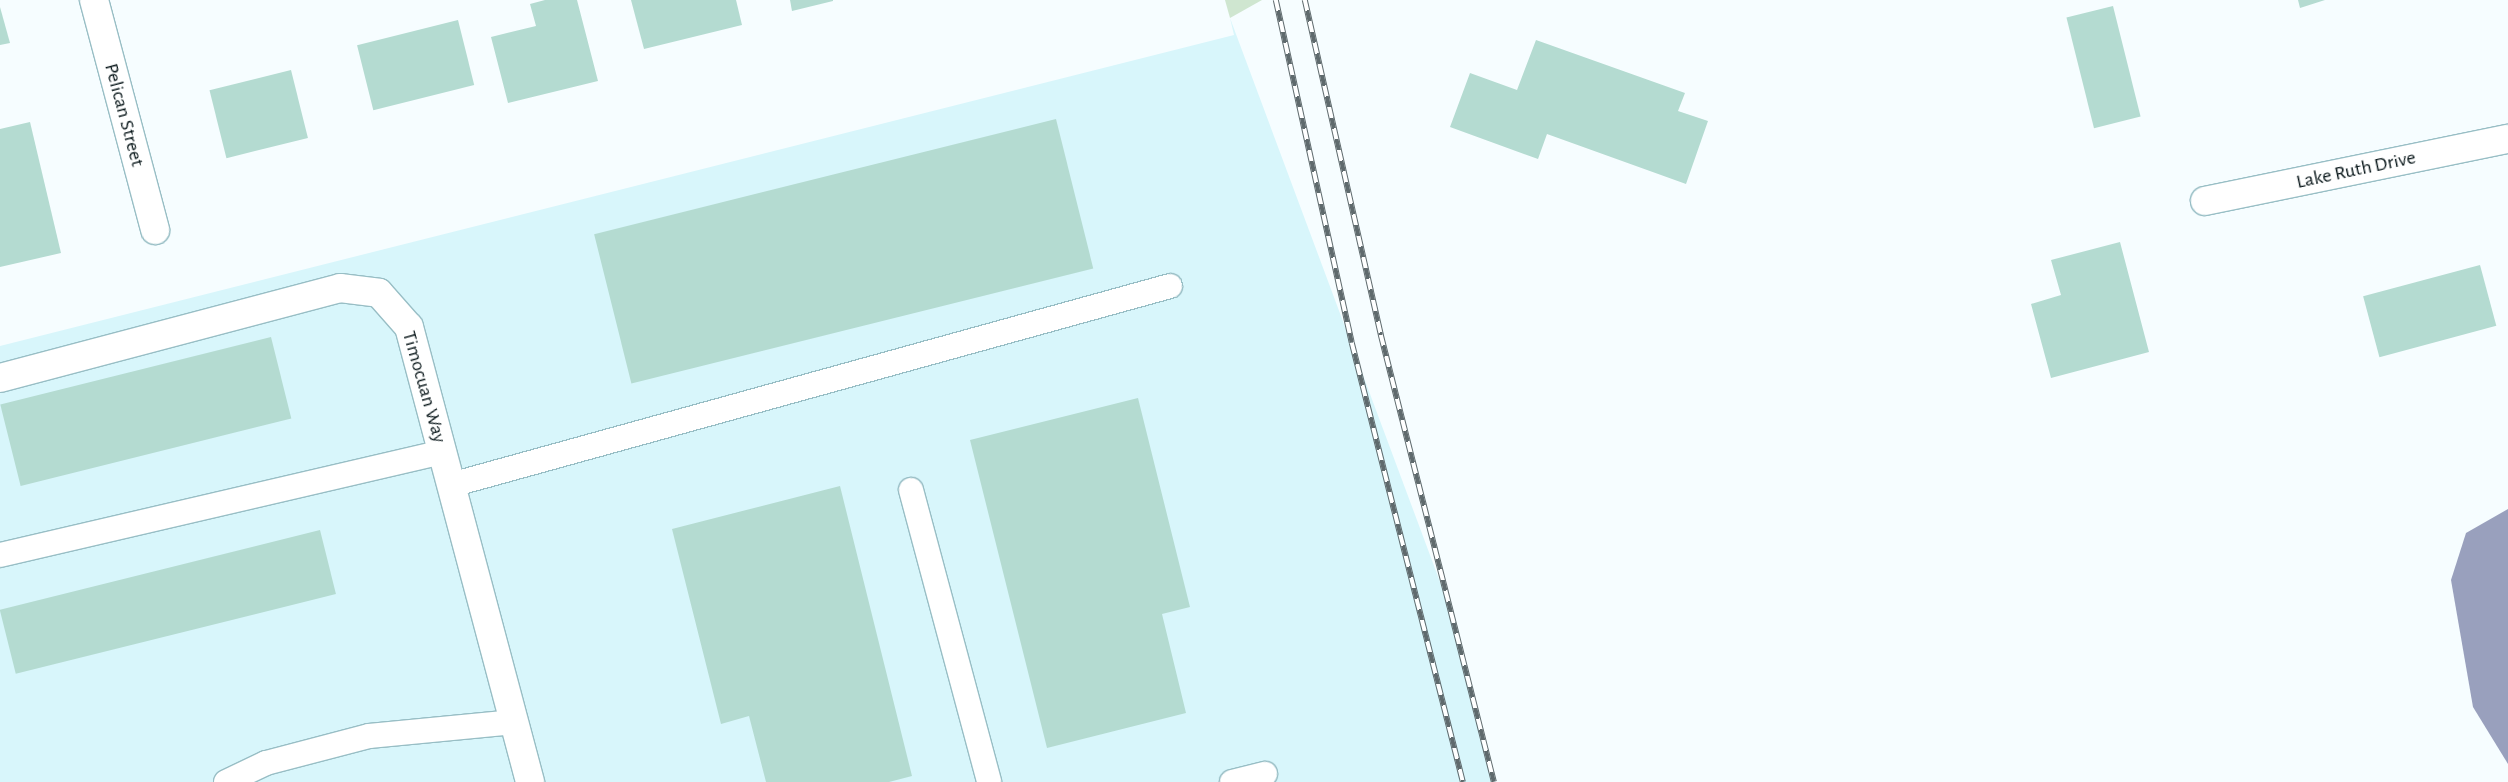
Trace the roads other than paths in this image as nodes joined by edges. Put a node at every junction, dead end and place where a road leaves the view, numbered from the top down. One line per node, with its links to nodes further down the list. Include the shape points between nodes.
1 (97, 1): 4 (street, Pelican Street)
2 (2508, 139): 3 (street, Lake Ruth Drive)
3 (2205, 201)
4 (155, 230)
5 (1170, 286): 8 (lane)
6 (0, 378): 7 (street, Timocuan Way, via 340,288 379,292 409,327)
7 (442, 452): 8 (street, Timocuan Way); 10 (lane)
8 (451, 485): 11 (street, Timocuan Way)
9 (910, 490): 15 (lane)
10 (0, 555)
11 (514, 722): 13 (lane, via 369,736 266,764); 14 (street, Timocuan Way)
12 (1265, 774): 16 (lane)
13 (226, 782)
14 (530, 782)
15 (989, 782)
16 (1232, 782)

